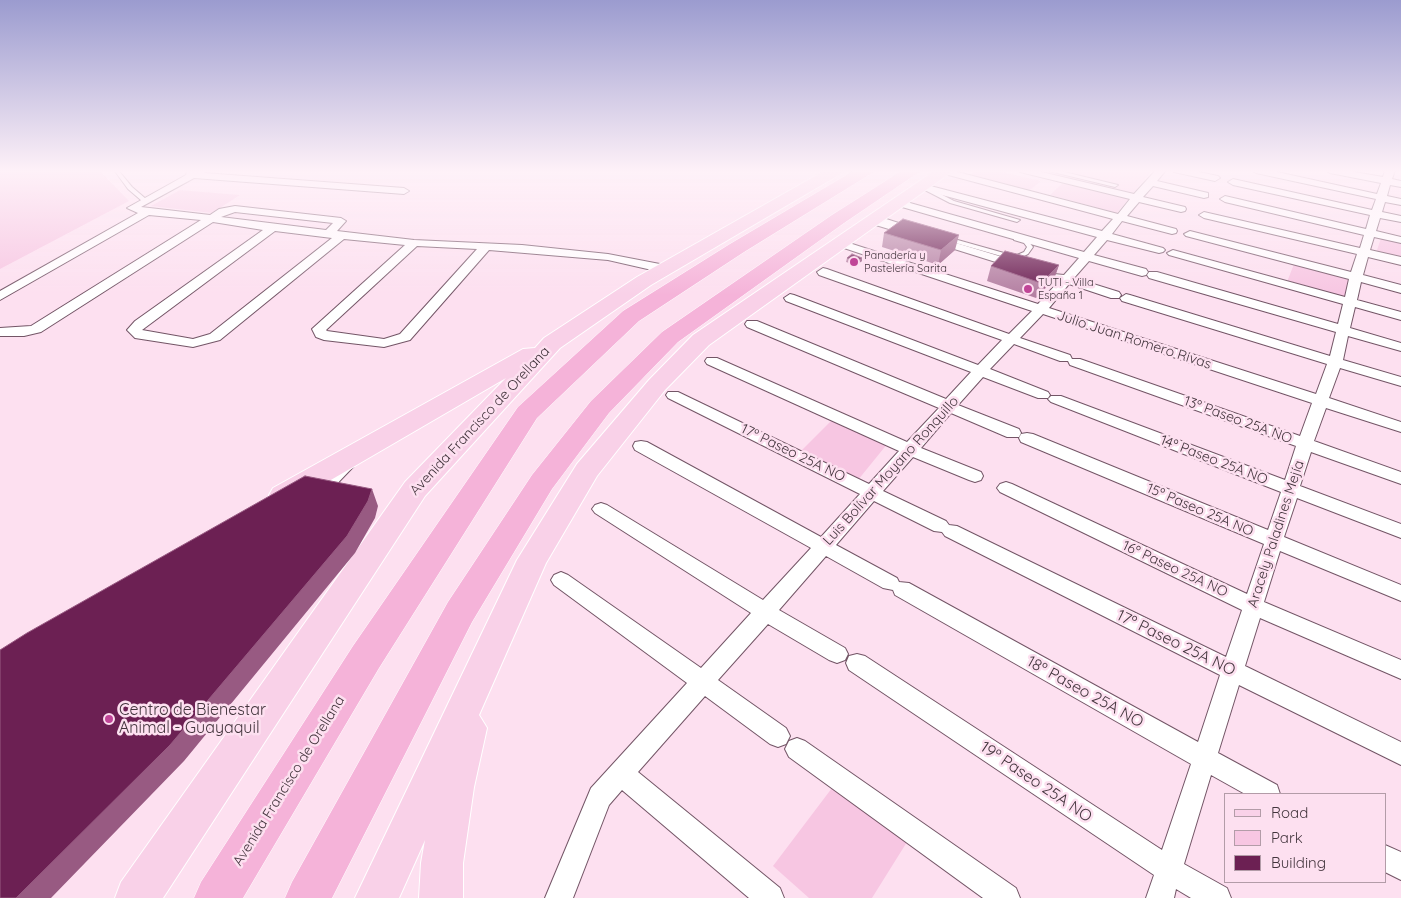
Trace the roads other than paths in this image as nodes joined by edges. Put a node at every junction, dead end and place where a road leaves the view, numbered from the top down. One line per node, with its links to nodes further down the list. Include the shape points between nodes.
1 (146, 212): 18 (street); 47 (street)
2 (221, 212): 18 (street)
3 (260, 212): 25 (street, via 340,221)
4 (765, 212): 41 (main road, Avenida Francisco de Orellana)
5 (797, 212): 102 (highway, Avenida Francisco de Orellana, via 631,316 527,413 366,657)
6 (852, 212): 103 (highway, via 670,338 600,408 542,482 460,612)
7 (887, 212): 19 (main road)
8 (925, 212): 26 (lane, via 1021,240 1030,247 1022,256 1012,257)
9 (927, 212): 37 (street)
10 (988, 212): 20 (lane)
11 (1030, 212): 29 (street)
12 (1104, 212): 17 (street)
13 (1123, 212): 17 (street, Luis Bolívar Moyano Ronquillo)
14 (1280, 212): 24 (street)
15 (1378, 212): 24 (street, Aracely Paladines Mejía)
16 (1204, 215): 35 (street)
17 (1119, 216): 23 (street); 29 (street, Luis Bolívar Moyano Ronquillo)
18 (209, 218): 21 (street); 55 (street, via 36,329)
19 (875, 220): 22 (lane); 32 (main road); 40 (street)
20 (1017, 220)
21 (273, 228): 25 (street); 28 (street, via 134,330 140,335 193,343 215,337)
22 (921, 231)
23 (1172, 231)
24 (1370, 233): 30 (street); 35 (street, Aracely Paladines Mejía)
25 (328, 234): 28 (street)
26 (930, 234)
27 (1190, 234): 43 (street)
28 (342, 235): 31 (street)
29 (1106, 235): 34 (street); 37 (street, Luis Bolívar Moyano Ronquillo)
30 (1401, 240)
31 (414, 243): 33 (street); 33 (street, via 319,329 321,334 384,343 405,338)
32 (839, 243): 51 (street, Julio Juan Romero Rivas, via 1019,298); 91 (main road, via 701,340 656,386 587,470 532,560)
33 (485, 247): 39 (street, via 517,254)
34 (1159, 250)
35 (1364, 252): 38 (street); 43 (street, Aracely Paladines Mejía)
36 (1173, 253): 50 (street)
37 (1087, 256): 44 (street, Luis Bolívar Moyano Ronquillo); 54 (street)
38 (1401, 261)
39 (628, 264): 41 (street); 45 (street)
40 (1026, 268)
41 (665, 270): 45 (main road, Avenida Francisco de Orellana)
42 (823, 272): 56 (street, 13º Paseo 25A NO)
43 (1356, 277): 46 (street); 50 (street, Aracely Paladines Mejía)
44 (1057, 279): 48 (street); 51 (street, Luis Bolívar Moyano Ronquillo)
45 (644, 282): 57 (main road, Avenida Francisco de Orellana)
46 (1401, 289)
47 (0, 296)
48 (1121, 296): 61 (street)
49 (790, 298): 62 (street, 14º Paseo 25A NO)
50 (1350, 302): 52 (street); 54 (street, Aracely Paladines Mejía)
51 (1041, 309): 56 (street, Luis Bolívar Moyano Ronquillo); 65 (street, Julio Juan Romero Rivas)
52 (1401, 316)
53 (752, 324): 66 (street, 15º Paseo 25A NO)
54 (1344, 330): 58 (street); 61 (street, Aracely Paladines Mejía)
55 (0, 332)
56 (1011, 339): 59 (street, 13º Paseo 25A NO); 62 (street, Luis Bolívar Moyano Ronquillo)
57 (552, 343): 69 (main road); 101 (main road, Avenida Francisco de Orellana, via 415,489)
58 (1401, 347)
59 (1070, 360): 68 (street, 13º Paseo 25A NO)
60 (712, 361): 71 (street)
61 (1335, 362): 63 (street); 65 (street, Aracely Paladines Mejía)
62 (980, 371): 66 (street, Luis Bolívar Moyano Ronquillo); 75 (street, 14º Paseo 25A NO)
63 (1401, 382)
64 (674, 395): 76 (street, 17º Paseo 25A NO)
65 (1322, 401): 67 (street, Julio Juan Romero Rivas); 68 (street, Aracely Paladines Mejía)
66 (949, 406): 71 (street, Luis Bolívar Moyano Ronquillo); 82 (street, 15º Paseo 25A NO)
67 (1401, 427)
68 (1305, 444): 73 (street, 13º Paseo 25A NO); 75 (street, Aracely Paladines Mejía)
69 (370, 445): 77 (lane); 79 (main road)
70 (641, 446): 83 (street, 18º Paseo 25A NO)
71 (910, 450): 72 (street); 76 (street, Luis Bolívar Moyano Ronquillo)
72 (975, 476)
73 (1401, 478)
74 (1006, 488): 87 (street, 16º Paseo 25A NO)
75 (1290, 490): 81 (street, 14º Paseo 25A NO); 82 (street, Aracely Paladines Mejía)
76 (872, 492): 80 (street, 17º Paseo 25A NO); 83 (street, Luis Bolívar Moyano Ronquillo)
77 (321, 496)
78 (602, 509): 88 (street, 19º Paseo 25A NO)
79 (258, 510)
80 (945, 529): 90 (street, 17º Paseo 25A NO)
81 (1401, 531)
82 (1274, 541): 86 (street, 15º Paseo 25A NO); 87 (street, Aracely Paladines Mejía)
83 (823, 547): 85 (street, 18º Paseo 25A NO); 88 (street, Luis Bolívar Moyano Ronquillo)
84 (561, 580): 92 (street)
85 (896, 586): 94 (street, 18º Paseo 25A NO)
86 (1401, 593)
87 (1253, 606): 89 (street, 16º Paseo 25A NO); 90 (street, Aracely Paladines Mejía)
88 (765, 612): 92 (street, Luis Bolívar Moyano Ronquillo); 99 (street, 19º Paseo 25A NO, via 847,658)
89 (1401, 670)
90 (1232, 671): 93 (street, 17º Paseo 25A NO); 94 (street, Aracely Paladines Mejía)
91 (480, 676): 104 (main road); 105 (main road, via 454,787 442,863)
92 (703, 682): 95 (street, Luis Bolívar Moyano Ronquillo); 107 (street)
93 (1401, 754)
94 (1204, 759): 96 (street, 18º Paseo 25A NO); 99 (street, Aracely Paladines Mejía)
95 (621, 774): 100 (street, Luis Bolívar Moyano Ronquillo, via 600,797); 106 (street)
96 (1266, 793)
97 (1386, 859): 98 (street)
98 (1401, 867)
99 (1169, 870): 108 (street, Aracely Paladines Mejía); 109 (street, 19º Paseo 25A NO)
100 (560, 897)
101 (137, 898)
102 (217, 898)
103 (308, 898)
104 (377, 898)
105 (441, 898)
106 (770, 898)
107 (1006, 898)
108 (1160, 898)
109 (1217, 898)

